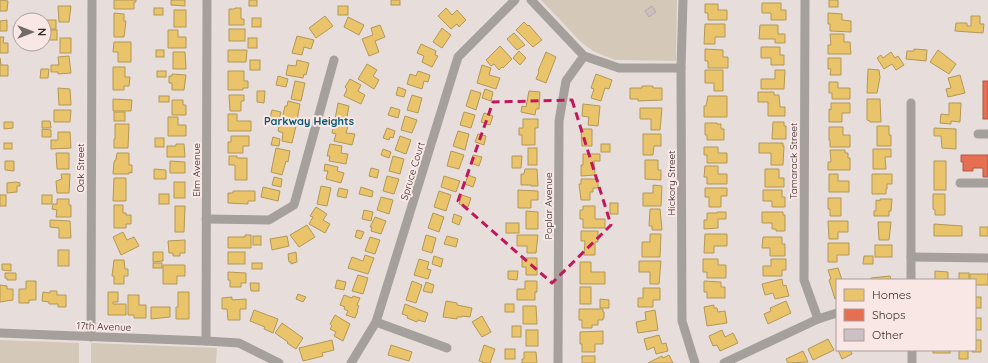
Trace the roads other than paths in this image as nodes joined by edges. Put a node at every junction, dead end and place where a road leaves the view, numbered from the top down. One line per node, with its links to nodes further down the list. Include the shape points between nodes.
1 (92, 0): 23 (street, Oak Street)
2 (207, 0): 15 (street, Elm Avenue)
3 (515, 0): 21 (street, Spruce Court, via 458,57)
4 (531, 0): 7 (street)
5 (683, 0): 9 (street, Hickory Street)
6 (805, 0): 20 (street, Tamarack Street, via 804,280)
7 (584, 56): 9 (street, via 618,68); 29 (street, Poplar Avenue, via 566,80 559,121)
8 (334, 60): 15 (street, via 294,205 269,220)
9 (681, 68): 30 (street, Hickory Street, via 682,321)
10 (911, 103): 16 (street)
11 (978, 134): 12 (street)
12 (988, 134)
13 (960, 183): 14 (street)
14 (988, 183)
15 (206, 219): 24 (street, Elm Avenue)
16 (911, 257): 17 (street); 18 (street)
17 (988, 258)
18 (911, 279)
19 (836, 313): 20 (street)
20 (818, 319): 31 (street)
21 (376, 322): 25 (street); 28 (street, Spruce Court)
22 (0, 333): 23 (street, 17th Avenue)
23 (91, 337): 24 (street, 17th Avenue)
24 (206, 341): 27 (street, 17th Avenue, via 239,344)
25 (447, 348)
26 (912, 351): 32 (street)
27 (279, 363)
28 (351, 363)
29 (558, 363)
30 (695, 363)
31 (724, 363)
32 (912, 363)

